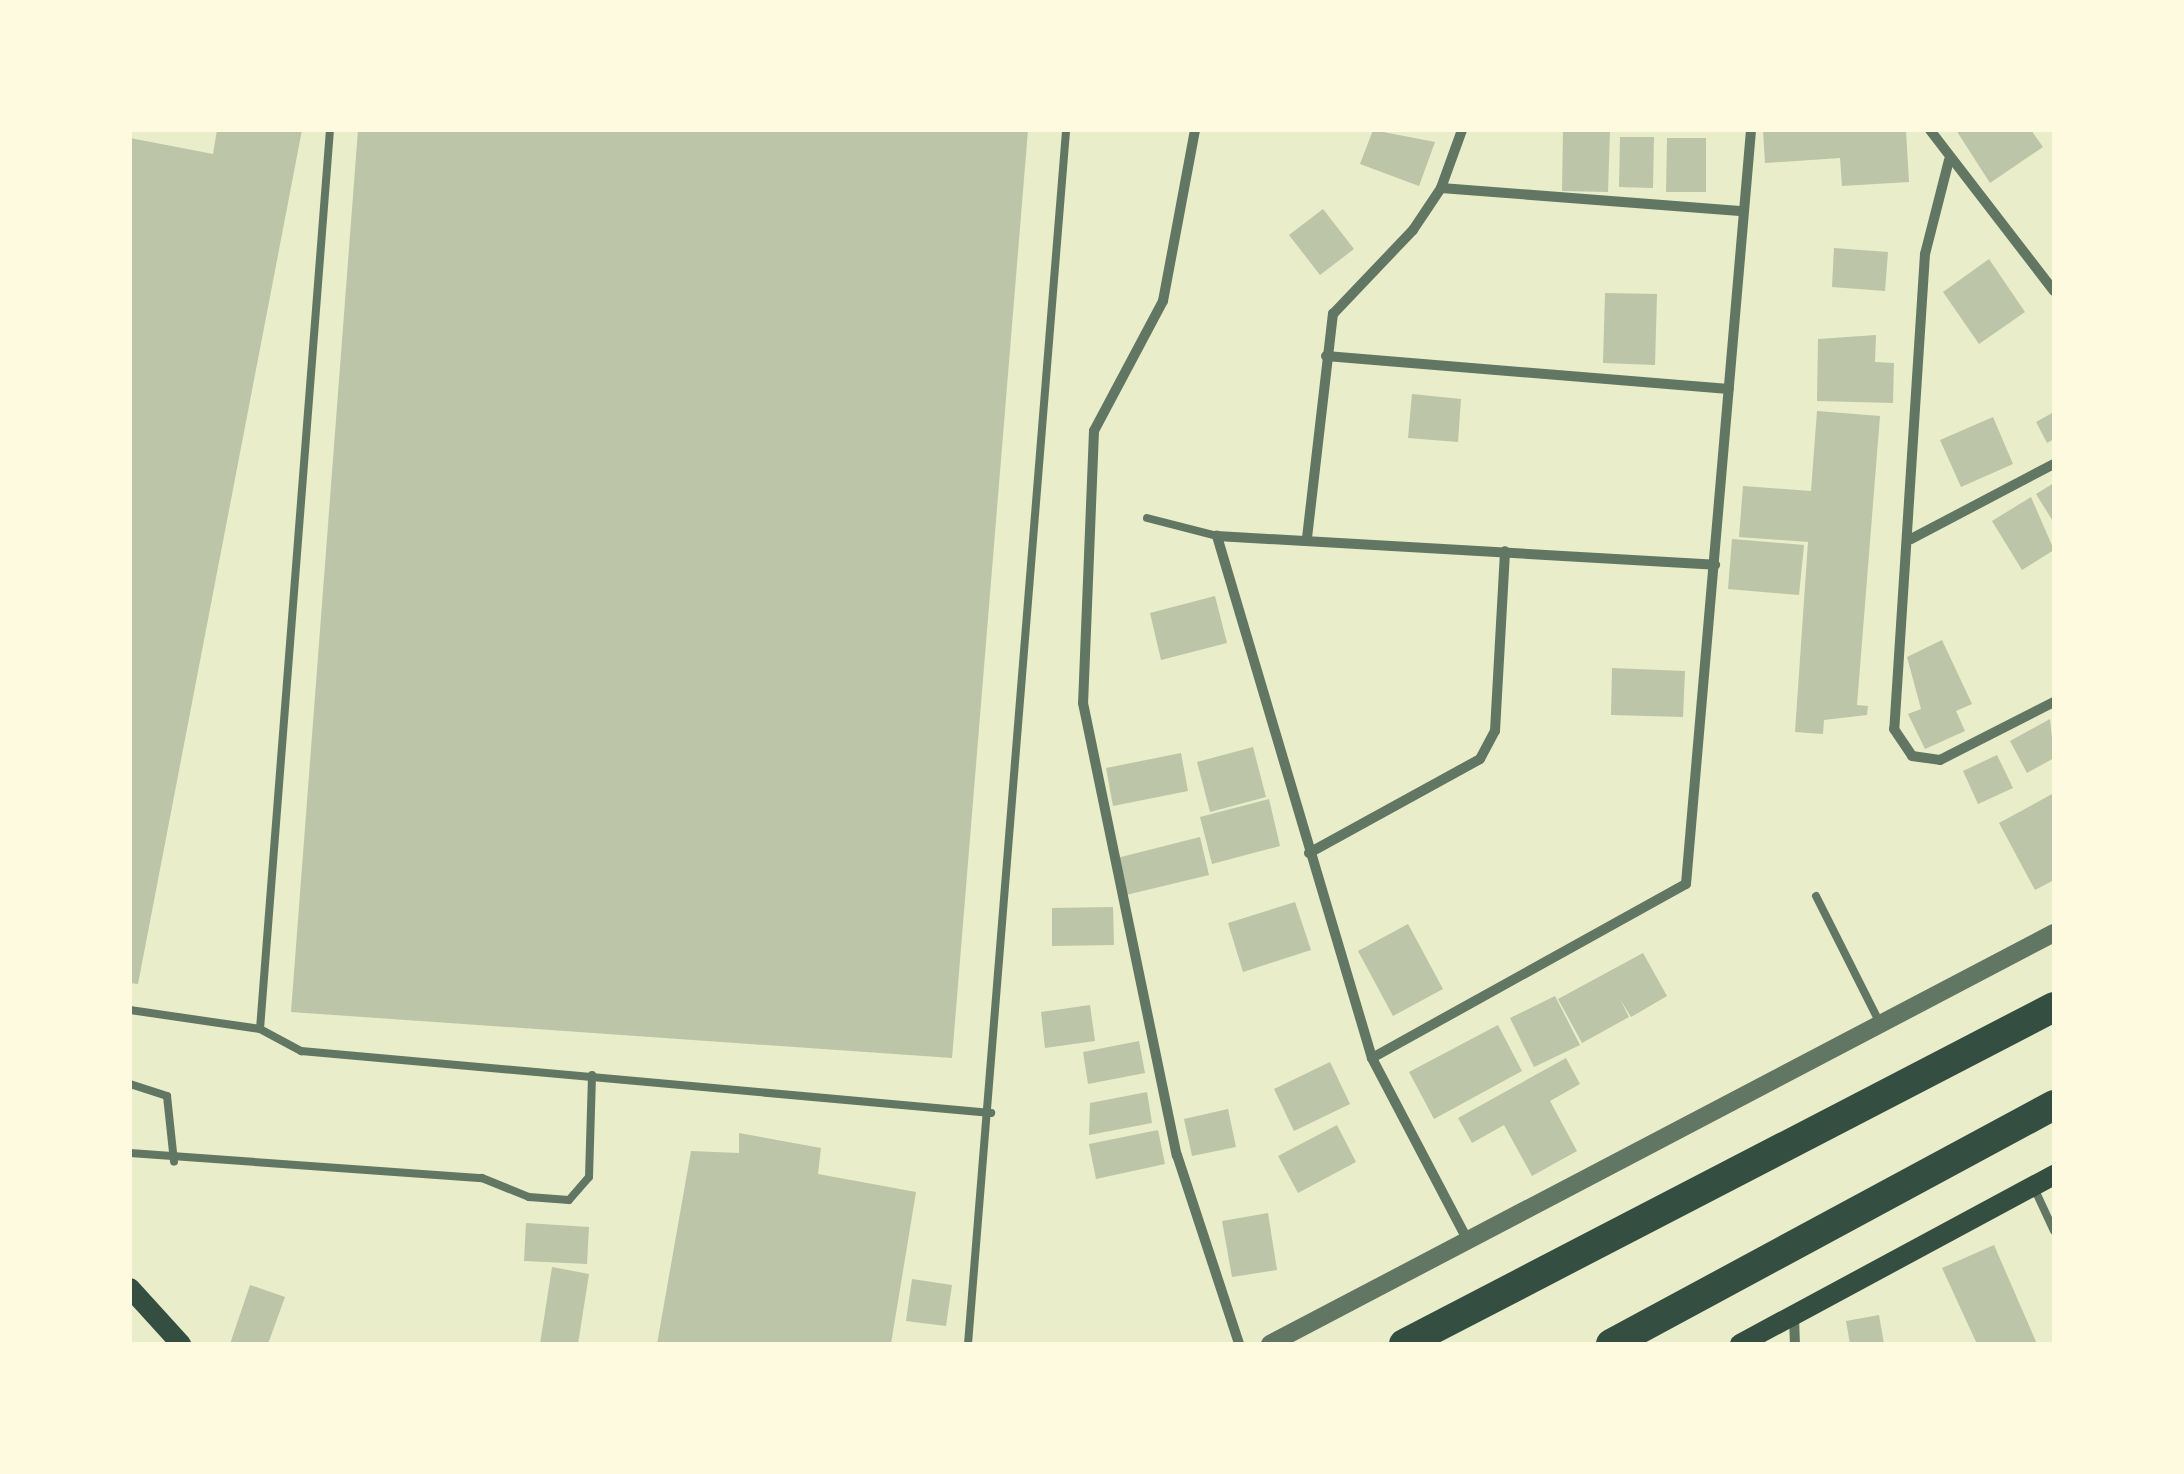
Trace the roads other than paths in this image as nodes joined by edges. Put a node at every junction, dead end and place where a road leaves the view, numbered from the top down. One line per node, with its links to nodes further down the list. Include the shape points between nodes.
1 (330, 130): 27 (lane)
2 (1066, 130): 32 (lane)
3 (1195, 130): 44 (street, via 1163,301 1094,432 1084,703 1177,1155)
4 (1462, 130): 8 (street)
5 (1751, 130): 9 (street)
6 (1930, 130): 7 (street)
7 (1949, 160): 10 (street); 17 (street, via 1928,218)
8 (1442, 188): 9 (street); 11 (street, via 1333,314)
9 (1744, 211): 12 (street)
10 (2054, 291)
11 (1326, 356): 12 (street); 16 (street)
12 (1729, 389): 19 (street)
13 (2054, 464): 17 (street)
14 (1147, 518): 15 (lane)
15 (1217, 536): 16 (street); 21 (street)
16 (1306, 538): 18 (street)
17 (1911, 539): 20 (street, via 1892,717 1912,756 1962,753)
18 (1505, 552): 19 (street); 21 (street, via 1495,731 1480,758)
19 (1715, 566): 28 (street, via 1681,894)
20 (2054, 702)
21 (1308, 853): 28 (street)
22 (1816, 896): 26 (lane)
23 (2054, 933): 26 (street)
24 (2054, 1008): 46 (highway)
25 (130, 1010): 27 (lane)
26 (1880, 1023): 38 (street)
27 (260, 1028): 29 (lane, via 301,1050)
28 (1372, 1058): 38 (street)
29 (592, 1075): 32 (lane); 34 (lane, via 589,1178 569,1200 529,1197 482,1178)
30 (130, 1084): 34 (lane, via 167,1096)
31 (2054, 1106): 41 (highway)
32 (991, 1113): 43 (lane)
33 (130, 1153): 34 (lane)
34 (174, 1162)
35 (2054, 1175): 36 (main road)
36 (2034, 1186): 37 (lane); 40 (main road)
37 (2054, 1231)
38 (1468, 1241): 45 (street)
39 (130, 1288): 42 (main road)
40 (1794, 1310): 47 (main road); 48 (street)
41 (1631, 1337)
42 (181, 1344)
43 (968, 1344)
44 (1239, 1344)
45 (1270, 1344)
46 (1404, 1344)
47 (1740, 1344)
48 (1795, 1344)

